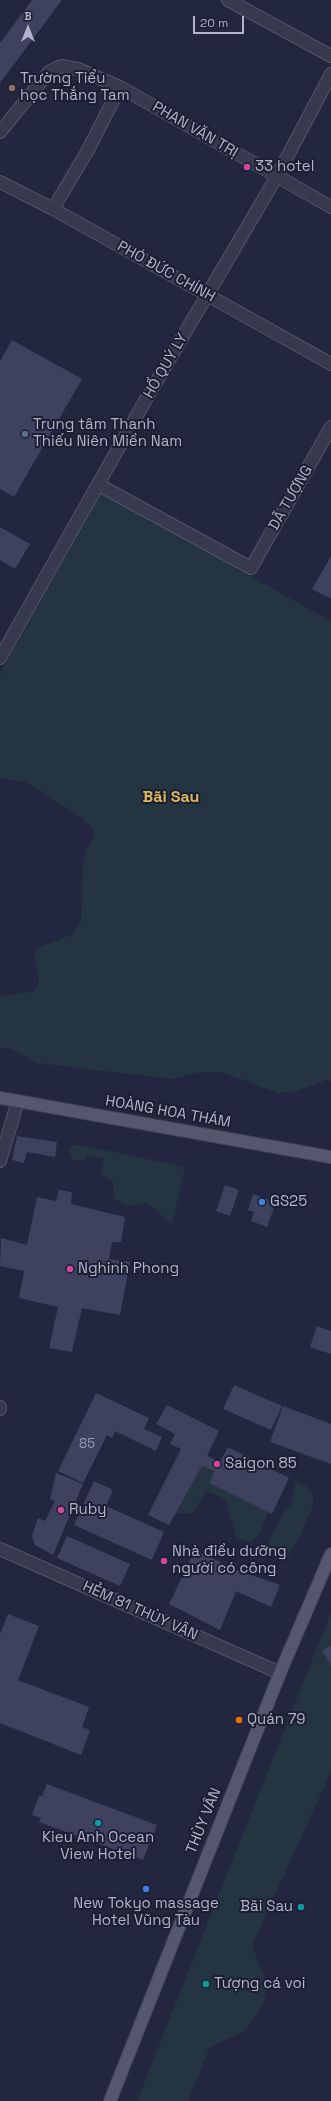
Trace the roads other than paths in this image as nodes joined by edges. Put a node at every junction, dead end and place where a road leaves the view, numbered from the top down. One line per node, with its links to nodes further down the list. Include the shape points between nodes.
1 (228, 0): 2 (street)
2 (331, 56)
3 (331, 74): 6 (street, HỒ QUÝ LY)
4 (120, 87): 5 (street, PHAN VĂN TRỊ, via 78,69 61,66 49,72); 6 (street, PHAN VĂN TRỊ); 9 (street, via 88,150)
5 (0, 132)
6 (277, 176): 8 (street, PHAN VĂN TRỊ); 10 (street, HỒ QUÝ LY)
7 (0, 182): 9 (street, PHÓ ĐỨC CHÍNH)
8 (331, 207)
9 (53, 209): 10 (street, PHÓ ĐỨC CHÍNH)
10 (208, 295): 11 (street, PHÓ ĐỨC CHÍNH); 13 (street, HỒ QUÝ LY)
11 (331, 364)
12 (331, 427): 13 (street, DÃ TƯỢNG, via 251,568)
13 (99, 485): 14 (street, HỒ QUÝ LY)
14 (0, 658)
15 (0, 1098): 16 (main road, HOÀNG HOA THÁM)
16 (18, 1101): 17 (main road, HOÀNG HOA THÁM); 18 (street)
17 (331, 1157)
18 (0, 1161)
19 (0, 1549): 21 (street, HẺM 81 THÙY VÂN)
20 (331, 1554): 21 (main road, THÙY VÂN)
21 (280, 1673): 22 (main road, THÙY VÂN)
22 (110, 2101)

